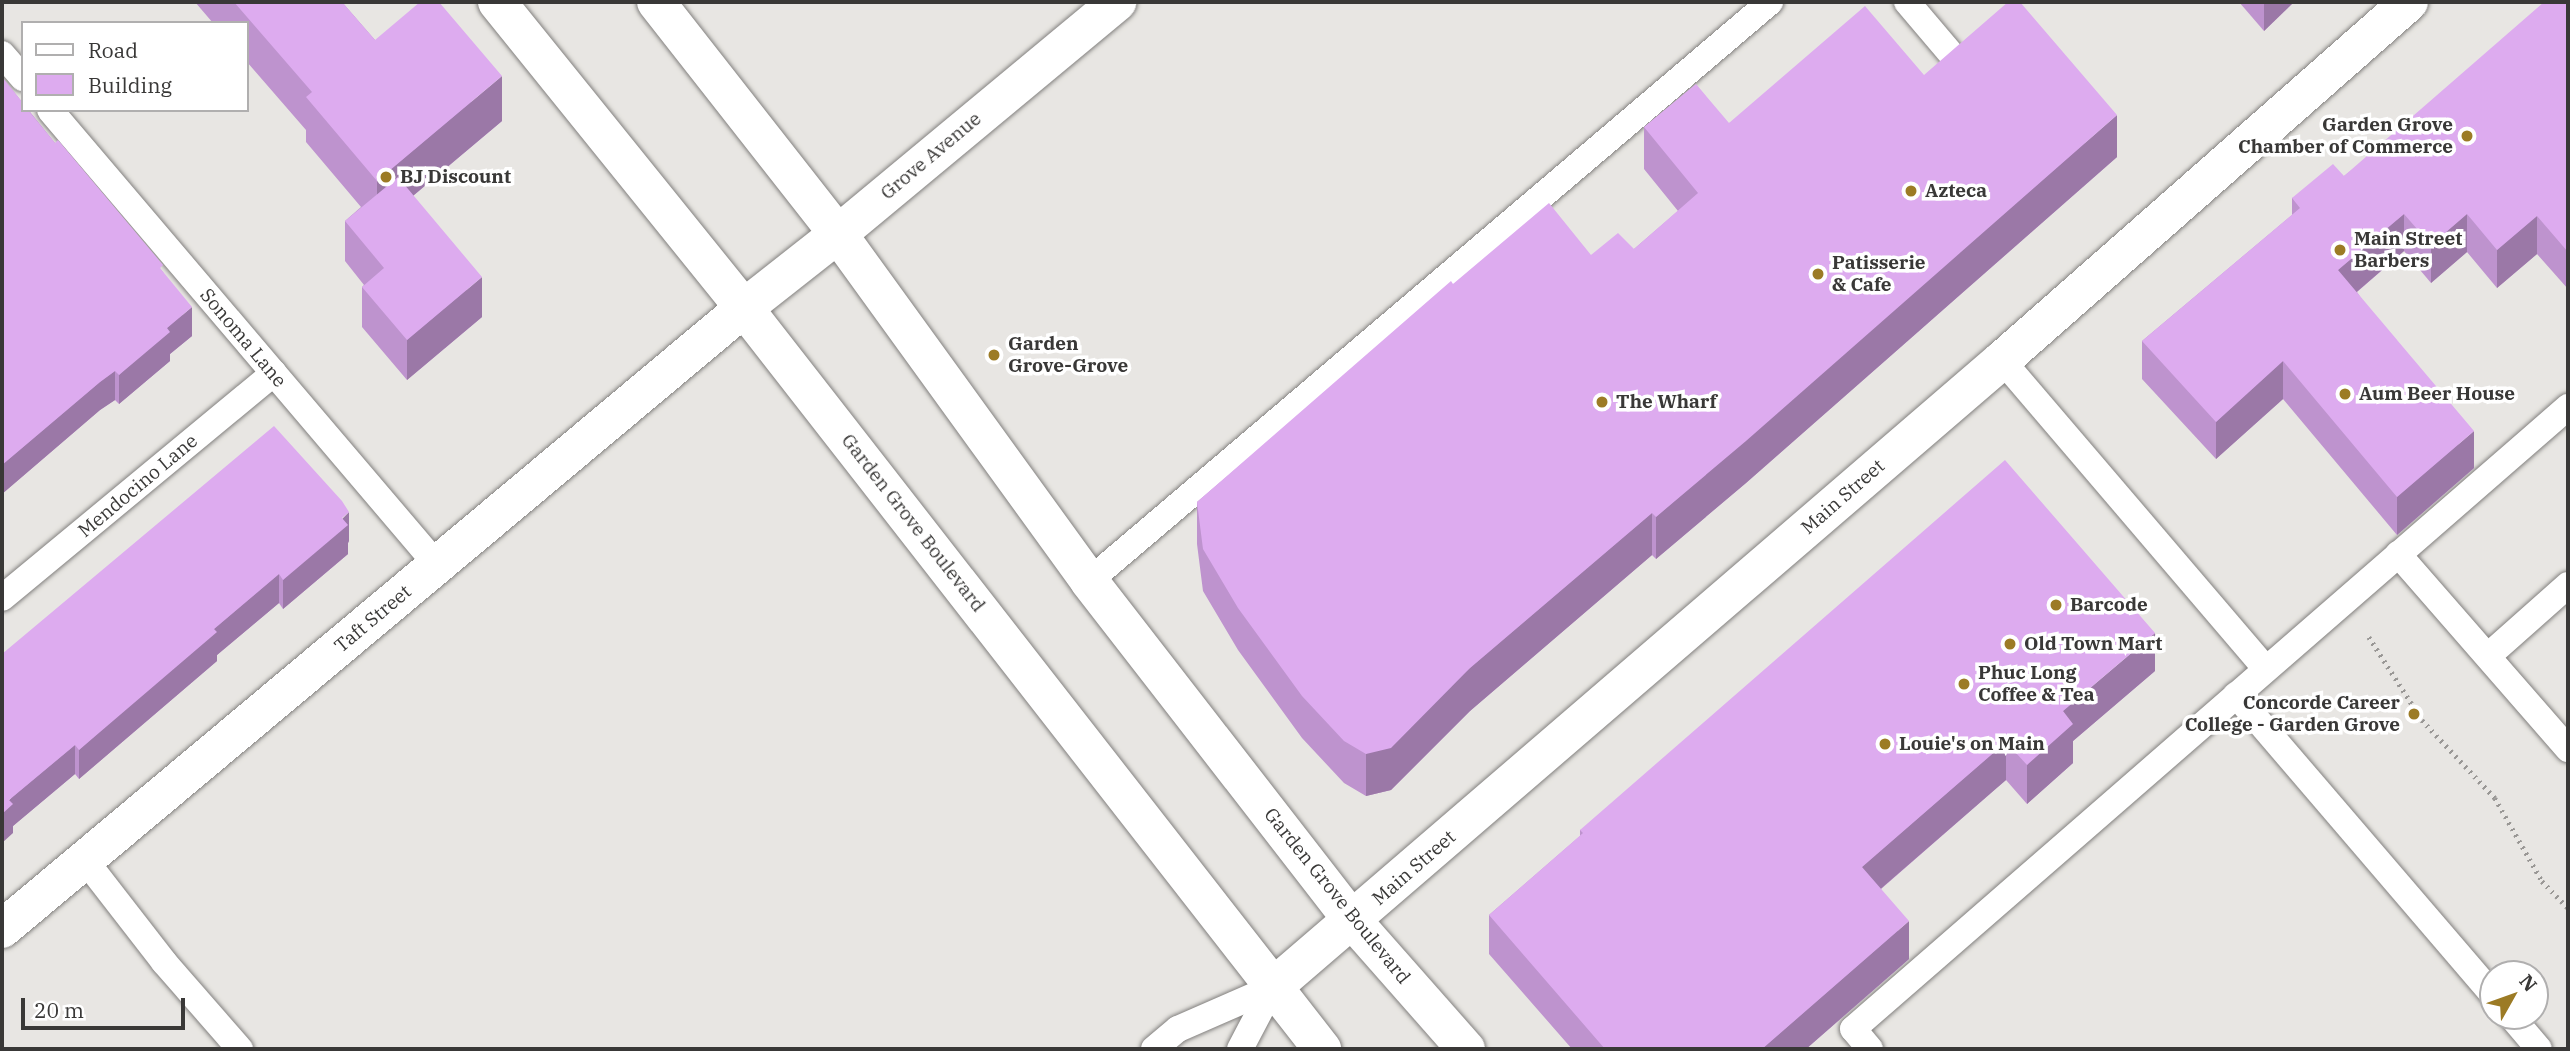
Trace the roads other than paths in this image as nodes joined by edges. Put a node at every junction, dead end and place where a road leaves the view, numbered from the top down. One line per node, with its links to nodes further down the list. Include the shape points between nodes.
1 (497, 2): 12 (street, Garden Grove Boulevard)
2 (656, 2): 11 (street, Garden Grove Boulevard)
3 (1117, 2): 11 (street, Grove Avenue)
4 (1770, 2): 18 (lane)
5 (1907, 2): 8 (lane)
6 (2409, 2): 13 (street, Main Street)
7 (2, 54): 9 (lane)
8 (1957, 61)
9 (21, 76)
10 (52, 112): 14 (lane, Sonoma Lane)
11 (838, 234): 12 (street, Grove Avenue); 18 (street, Garden Grove Boulevard)
12 (744, 308): 17 (street, Taft Street); 29 (street, Garden Grove Boulevard)
13 (2001, 360): 22 (lane); 26 (street, Main Street)
14 (274, 373): 17 (lane, Sonoma Lane); 20 (lane, Mendocino Lane)
15 (2568, 407): 16 (lane)
16 (2399, 554): 21 (lane); 22 (lane)
17 (437, 565): 25 (street, Taft Street)
18 (1089, 580): 26 (street, Garden Grove Boulevard)
19 (2568, 585): 21 (lane)
20 (2, 598)
21 (2488, 656): 24 (lane)
22 (2266, 669): 23 (lane)
23 (2236, 695): 28 (lane); 36 (lane, via 1853,1029)
24 (2568, 749)
25 (85, 860): 27 (street, Taft Street); 31 (lane)
26 (1353, 921): 29 (street, Main Street); 35 (street, Garden Grove Boulevard)
27 (2, 929)
28 (2479, 979)
29 (1272, 988): 32 (lane, via 1178,1029); 33 (lane); 34 (street, Garden Grove Boulevard)
30 (2523, 1030): 37 (lane)
31 (240, 1049)
32 (1154, 1049)
33 (1240, 1049)
34 (1322, 1049)
35 (1466, 1049)
36 (1870, 1049)
37 (2539, 1049)

